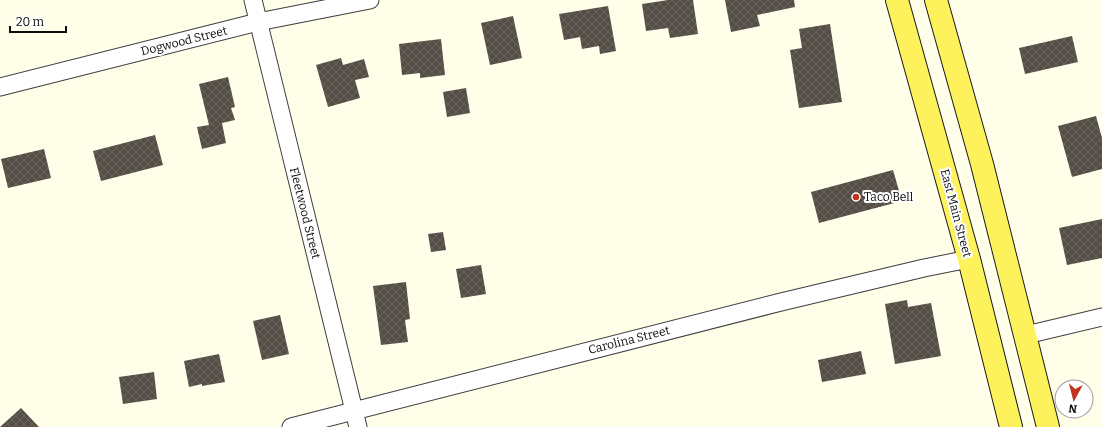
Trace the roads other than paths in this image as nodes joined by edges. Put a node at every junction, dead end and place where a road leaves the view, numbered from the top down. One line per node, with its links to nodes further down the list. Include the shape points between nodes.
1 (253, 0): 5 (street, Fleetwood Street)
2 (370, 0): 5 (street, Dogwood Street)
3 (897, 0): 7 (main road, East Main Street)
4 (936, 0): 9 (main road)
5 (258, 22): 6 (street, Dogwood Street); 10 (street, Fleetwood Street)
6 (0, 87)
7 (969, 259): 10 (street, Carolina Street, via 781,302); 13 (main road, East Main Street)
8 (1102, 317): 9 (street)
9 (1026, 335): 14 (main road)
10 (354, 411): 11 (street, Carolina Street); 12 (street, Fleetwood Street)
11 (291, 427)
12 (358, 427)
13 (1011, 427)
14 (1048, 427)

